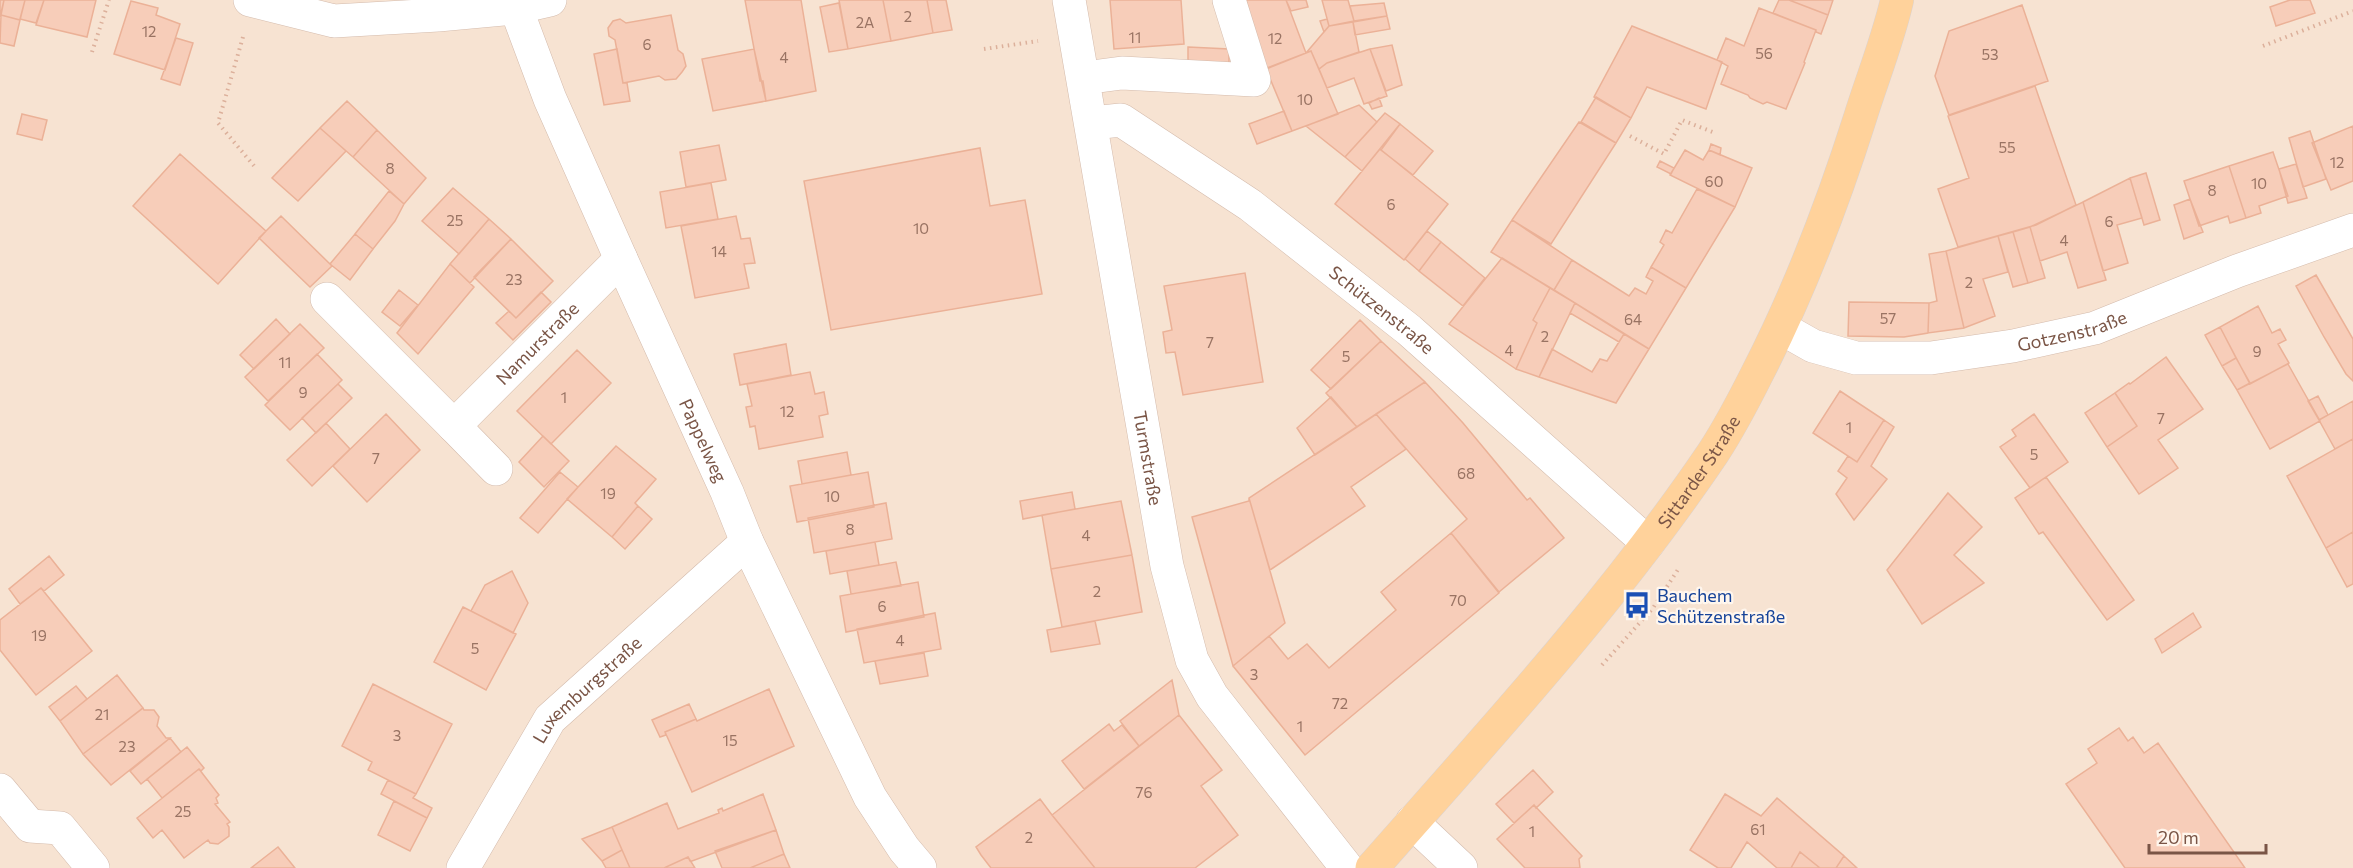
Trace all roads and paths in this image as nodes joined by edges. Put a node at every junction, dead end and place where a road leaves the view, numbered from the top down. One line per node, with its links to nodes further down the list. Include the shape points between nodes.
1 (109, 0): 12 (path)
2 (550, 0): 7 (street)
3 (1069, 0): 9 (street, Turmstraße)
4 (1229, 0): 13 (street, via 1254,80 1122,73)
5 (1897, 0): 21 (main road, Sittarder Straße, via 1838,186)
6 (252, 1): 7 (street, via 334,21 438,15); 17 (path, via 218,123)
7 (514, 4): 19 (street, Pappelweg, via 550,99)
8 (2353, 11): 10 (path)
9 (1075, 35): 11 (path); 13 (street, Turmstraße)
10 (2263, 46)
11 (984, 49)
12 (92, 52)
13 (1084, 78): 14 (street, Turmstraße)
14 (1092, 123): 25 (street, Schützenstraße, via 1121,120 1250,206 1409,330); 31 (street, Turmstraße, via 1167,566 1192,660 1212,696)
15 (1715, 133): 16 (path, via 1682,120 1664,154)
16 (1630, 136)
17 (255, 167)
18 (2353, 230): 21 (street, Gotzenstraße, via 2094,327 2013,346 1931,358 1856,358 1813,346)
19 (621, 259): 22 (street, Namurstraße); 24 (street, Pappelweg)
20 (327, 300): 22 (street)
21 (1781, 328): 25 (main road, Sittarder Straße, via 1725,433)
22 (454, 426): 23 (street)
23 (496, 469)
24 (747, 542): 29 (street, Luxemburgstraße, via 550,719); 30 (street, Pappelweg, via 870,797)
25 (1648, 543): 27 (main road, Sittarder Straße)
26 (0, 790): 28 (street, via 30,826 60,828)
27 (1412, 822): 32 (main road, Sittarder Straße); 33 (street)
28 (93, 868)
29 (463, 868)
30 (920, 868)
31 (1347, 868)
32 (1372, 868)
33 (1461, 868)

